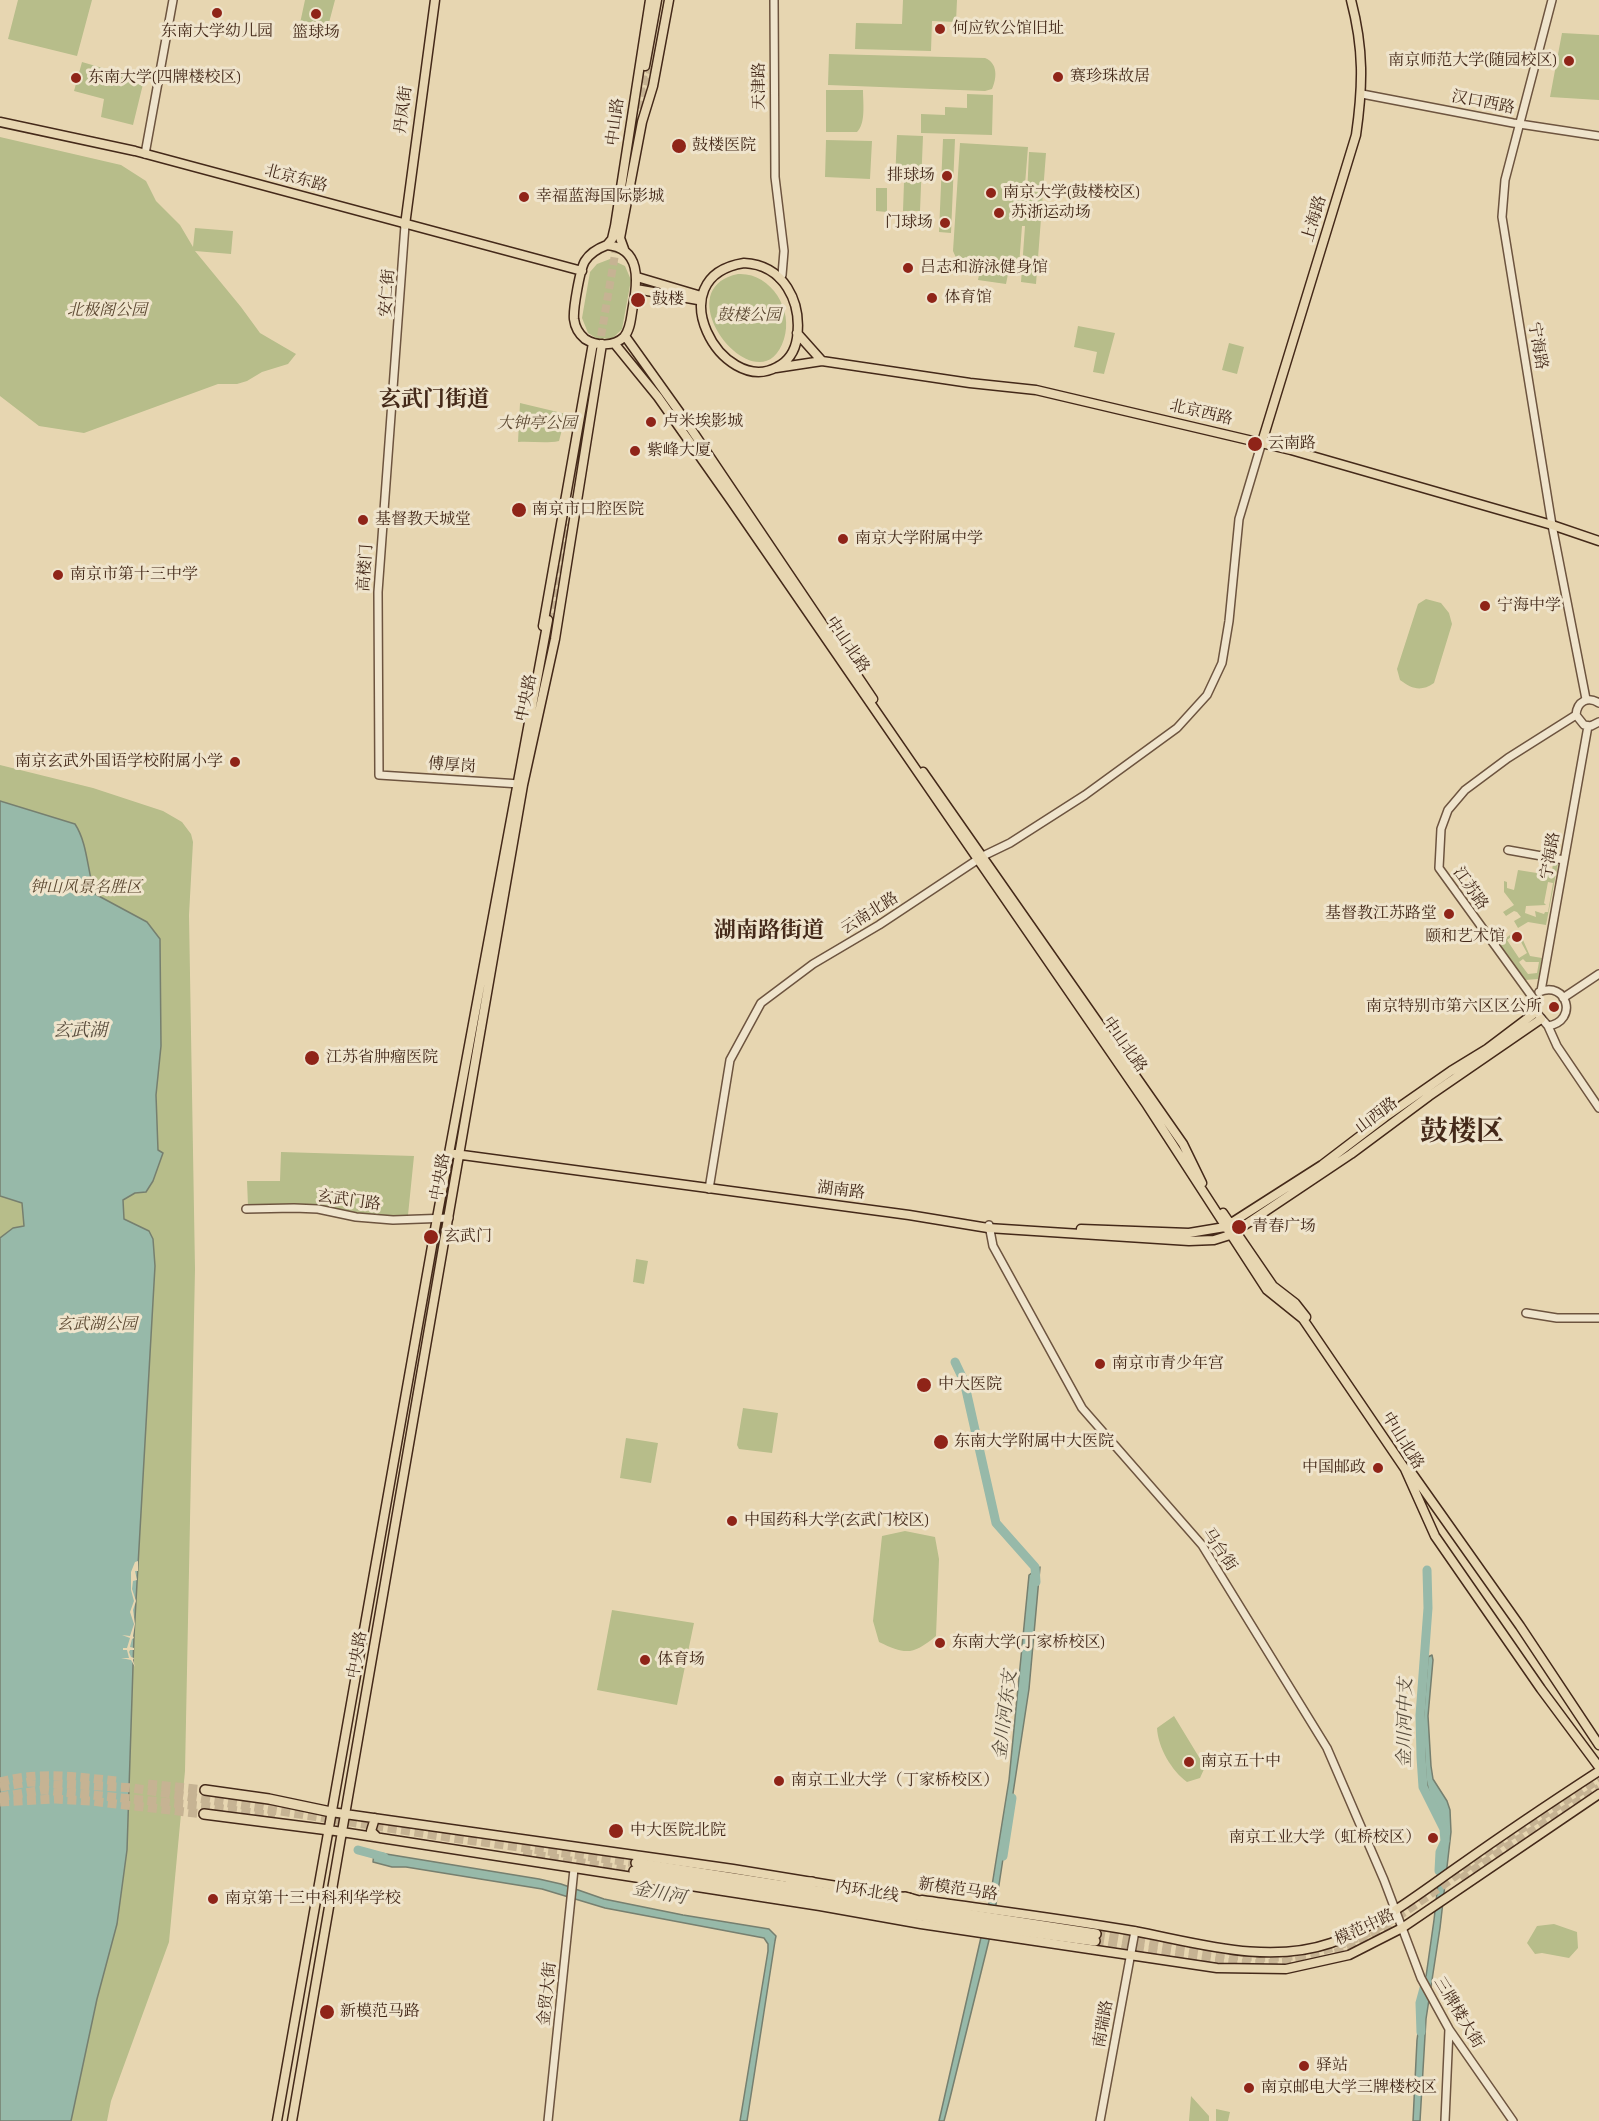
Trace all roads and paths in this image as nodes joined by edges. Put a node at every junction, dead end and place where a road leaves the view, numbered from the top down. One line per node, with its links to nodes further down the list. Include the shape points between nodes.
1 (173, 0): 14 (street)
2 (435, 0): 15 (main road, 丹凤街)
3 (650, 0): 16 (main road, 中山路, via 615,226)
4 (657, 0): 5 (main road, via 648,67)
5 (664, 0)
6 (669, 0): 17 (main road, via 620,238)
7 (774, 0): 20 (street, 天津路, via 775,177 784,251)
8 (1352, 0): 10 (main road, 上海路, via 1359,27)
9 (1552, 0): 12 (street, 宁海路)
10 (1362, 94): 12 (street, 汉口西路); 30 (main road, 上海路, via 1347,170)
11 (0, 122): 14 (main road, 北京东路)
12 (1521, 124): 13 (street, 汉口西路); 31 (street, 宁海路, via 1505,180 1502,217)
13 (1599, 136)
14 (145, 154): 15 (main road, 北京东路)
15 (405, 225): 18 (main road, 北京东路); 28 (street, 安仁街)
16 (607, 244): 17 (main road); 18 (main road, via 590,255)
17 (626, 252): 19 (main road)
18 (582, 271): 25 (main road, via 574,323 581,336)
19 (637, 277): 21 (main road); 22 (main road)
20 (779, 278): 22 (main road, via 752,264 730,266 716,274); 23 (main road, via 794,299)
21 (636, 289): 22 (main road); 24 (main road)
22 (700, 298): 29 (main road, via 707,330 724,356 752,372)
23 (797, 333): 27 (main road); 29 (main road, via 793,353)
24 (625, 336): 26 (main road); 42 (main road, 中山北路)
25 (598, 343): 26 (main road); 33 (main road, 中央路, via 539,643); 40 (main road, 中央路, via 555,639)
26 (614, 343): 42 (main road, 中山北路, via 658,397)
27 (822, 361): 29 (main road, 北京西路); 30 (main road, 北京西路, via 1036,390)
28 (395, 363): 39 (street, 高楼门, via 378,592)
29 (776, 368)
30 (1262, 442): 31 (main road, 北京西路); 42 (street, via 1239,519 1222,663 1207,695 1177,728 1119,771 1010,843)
31 (1552, 525): 32 (main road, 北京西路); 34 (street, 宁海路)
32 (1599, 541)
33 (534, 691): 40 (main road, 中央路); 40 (main road, 中央路, via 550,620)
34 (1587, 699): 35 (street); 36 (street, via 1580,703)
35 (1599, 704)
36 (1576, 715): 38 (street); 46 (street, 江苏路, via 1465,790 1448,810 1441,829 1438,868)
37 (1599, 722): 38 (street)
38 (1588, 726): 43 (street, 宁海路)
39 (379, 775): 40 (street, 傅厚岗)
40 (520, 784): 51 (main road, 中央路); 52 (main road, 中央路)
41 (1508, 850): 43 (street)
42 (980, 858): 53 (street, 云南北路, via 879,926 813,964 760,1003 730,1060); 58 (main road, 中山北路)
43 (1564, 860): 45 (street, 宁海路)
44 (1599, 974): 47 (street)
45 (1541, 991): 46 (street); 47 (street, via 1553,990)
46 (1533, 998): 48 (street, 江苏路)
47 (1563, 998): 49 (street, via 1567,1006 1565,1016)
48 (1538, 1015): 49 (street); 58 (main road, 山西路, via 1350,1154)
49 (1548, 1026): 50 (street)
50 (1599, 1108)
51 (450, 1151): 52 (main road, 湖南路); 55 (main road, 中央路)
52 (460, 1153): 53 (main road, 湖南路); 56 (main road, 中央路)
53 (709, 1187): 57 (main road, 湖南路, via 909,1210)
54 (246, 1209): 55 (street, 玄武门路, via 318,1209 376,1219)
55 (437, 1218): 56 (street, 玄武门路); 66 (main road, 中央路)
56 (449, 1218): 68 (main road, 中央路)
57 (989, 1226): 58 (main road, 湖南路, via 1189,1241 1215,1240); 80 (street, 马台街, via 993,1246 1082,1408 1202,1545 1327,1748)
58 (1230, 1229): 61 (main road, 中山北路, via 1273,1286 1306,1317); 62 (main road, 中山北路, via 1267,1290 1303,1319 1405,1469 1435,1536)
59 (1526, 1313): 60 (street)
60 (1599, 1318)
61 (1599, 1745)
62 (1599, 1769): 80 (main road, 模范中路)
63 (205, 1790): 65 (highway)
64 (1599, 1794): 85 (main road, 模范中路)
65 (307, 1806): 66 (highway); 70 (highway)
66 (332, 1812): 68 (main road, 新模范马路); 71 (main road, 中央路)
67 (204, 1814): 70 (highway)
68 (345, 1814): 69 (main road, 新模范马路); 72 (main road, 中央路)
69 (375, 1818): 73 (main road, via 371,1831); 76 (main road, 新模范马路)
70 (304, 1827): 71 (highway)
71 (329, 1830): 72 (main road); 90 (main road, 中央路)
72 (343, 1832): 73 (main road); 91 (main road, 中央路)
73 (377, 1837): 75 (main road)
74 (635, 1867): 77 (highway, 内环北线)
75 (574, 1869): 79 (main road); 92 (street, 金贸大街)
76 (812, 1882): 77 (highway); 78 (main road, 新模范马路)
77 (765, 1887): 79 (highway); 82 (highway, 内环北线); 84 (highway, 内环北线)
78 (905, 1897): 82 (highway)
79 (820, 1906): 83 (main road)
80 (1396, 1911): 85 (street, 三牌楼大街); 86 (main road, 新模范马路, via 1330,1943 1282,1952 1218,1949)
81 (1009, 1917): 82 (highway, 内环北线); 86 (main road, 新模范马路); 87 (highway, 内环北线, via 1096,1938)
82 (969, 1918): 83 (main road); 84 (highway, 内环北线); 87 (highway, 内环北线)
83 (901, 1920): 84 (highway)
84 (950, 1920)
85 (1402, 1928): 88 (main road, 模范中路, via 1349,1955 1286,1969 1216,1968); 89 (street, 三牌楼大街, via 1421,1978)
86 (1135, 1931): 88 (street, 南瑞路)
87 (1001, 1932): 88 (main road, 模范中路)
88 (1130, 1954): 93 (street, 南瑞路)
89 (1449, 2029): 94 (street); 95 (street, 三牌楼大街)
90 (277, 2121)
91 (292, 2121)
92 (548, 2121)
93 (1100, 2121)
94 (1445, 2121)
95 (1513, 2121)

